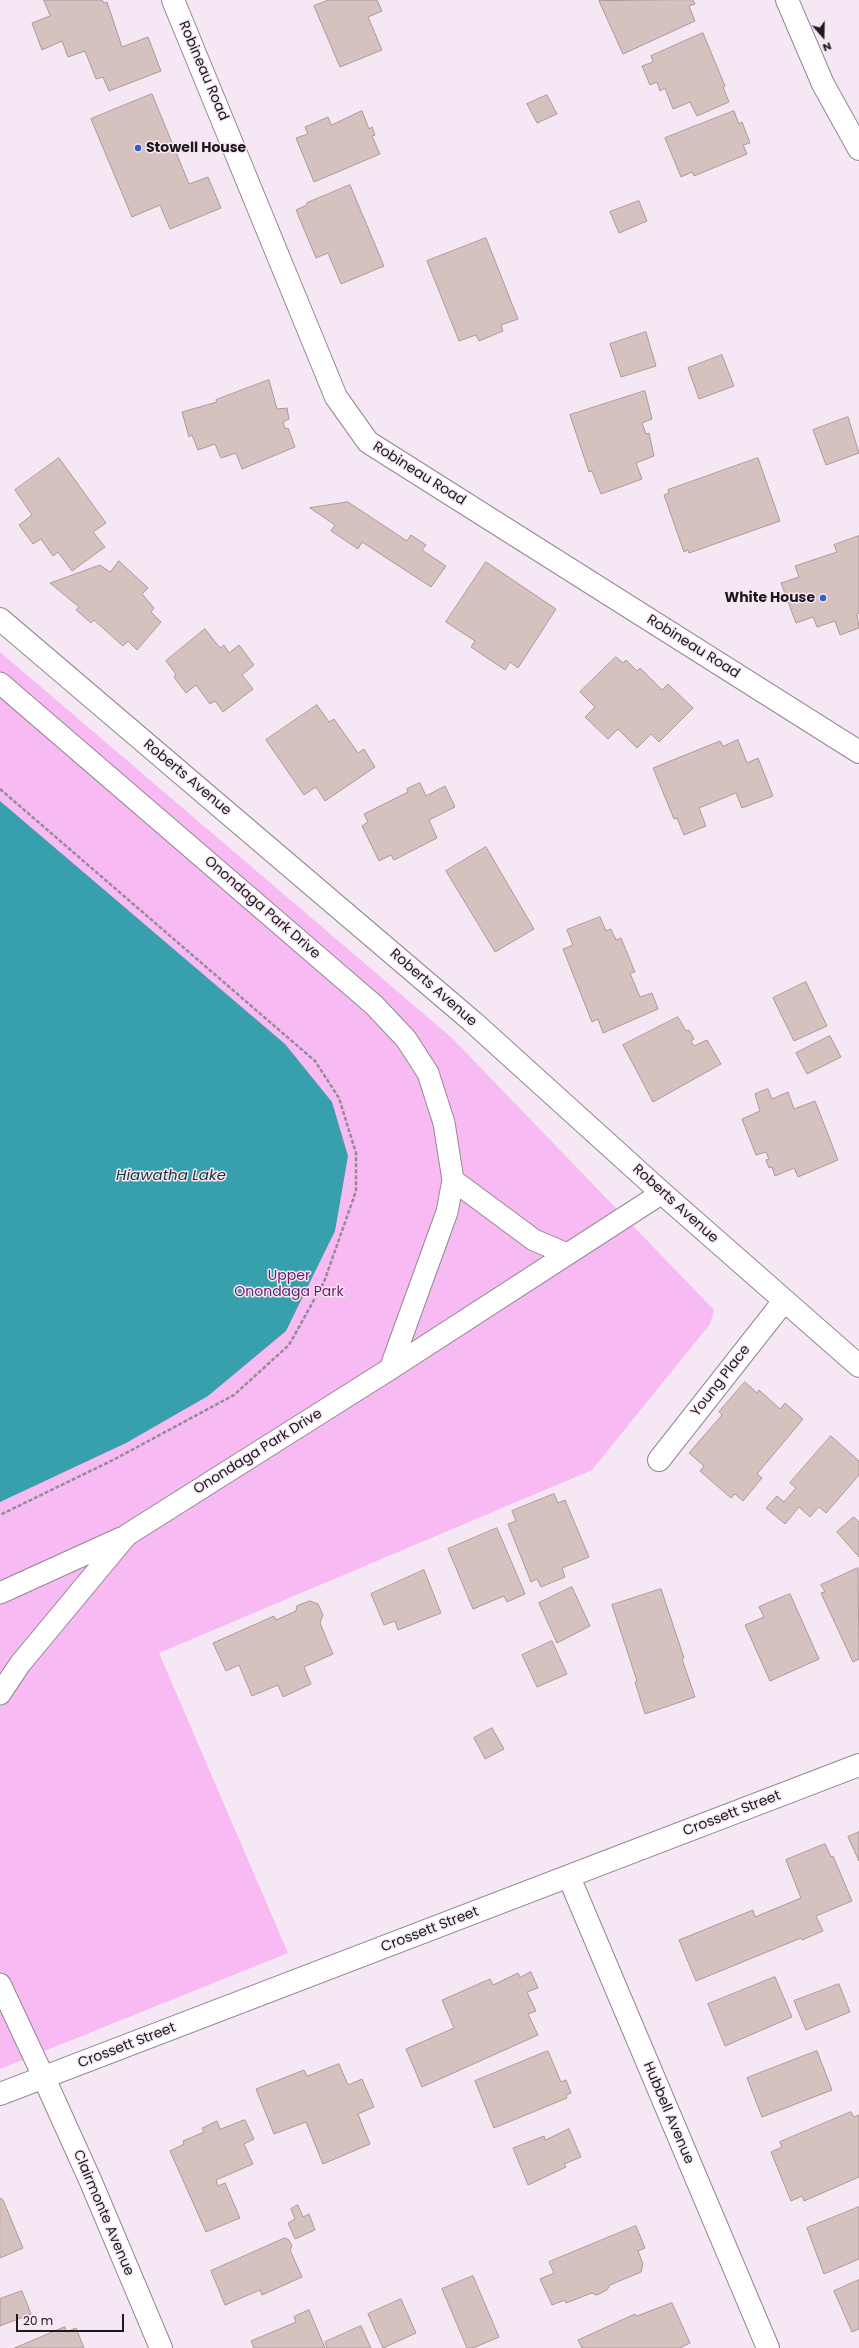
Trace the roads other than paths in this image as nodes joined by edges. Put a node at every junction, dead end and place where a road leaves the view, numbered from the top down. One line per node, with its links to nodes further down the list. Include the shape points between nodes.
1 (173, 0): 6 (street, Robineau Road, via 336,397 368,442)
2 (787, 0): 3 (street, via 823,84)
3 (859, 149)
4 (0, 619): 8 (street, Roberts Avenue, via 474,1022)
5 (0, 683): 7 (lane, Onondaga Park Drive, via 374,1005 406,1039 428,1073 433,1087 444,1122)
6 (859, 752)
7 (453, 1180): 9 (lane, via 534,1240); 12 (lane, Onondaga Park Drive, via 447,1212)
8 (662, 1193): 9 (lane, Onondaga Park Drive); 10 (street, Roberts Avenue)
9 (567, 1254): 12 (lane, Onondaga Park Drive)
10 (784, 1302): 11 (street, Roberts Avenue); 13 (street, Young Place)
11 (859, 1366)
12 (390, 1369): 14 (lane, Onondaga Park Drive)
13 (659, 1460)
14 (127, 1535): 15 (lane, Onondaga Park Drive); 16 (lane, Onondaga Park Drive, via 20,1664)
15 (0, 1593)
16 (0, 1694)
17 (859, 1765): 18 (street, Crossett Street)
18 (569, 1877): 20 (street, Crossett Street); 23 (street, Hubbell Avenue)
19 (0, 1984): 20 (lane)
20 (44, 2078): 21 (street, Crossett Street); 22 (street, Clairmonte Avenue, via 92,2182)
21 (0, 2094)
22 (161, 2348)
23 (768, 2348)

